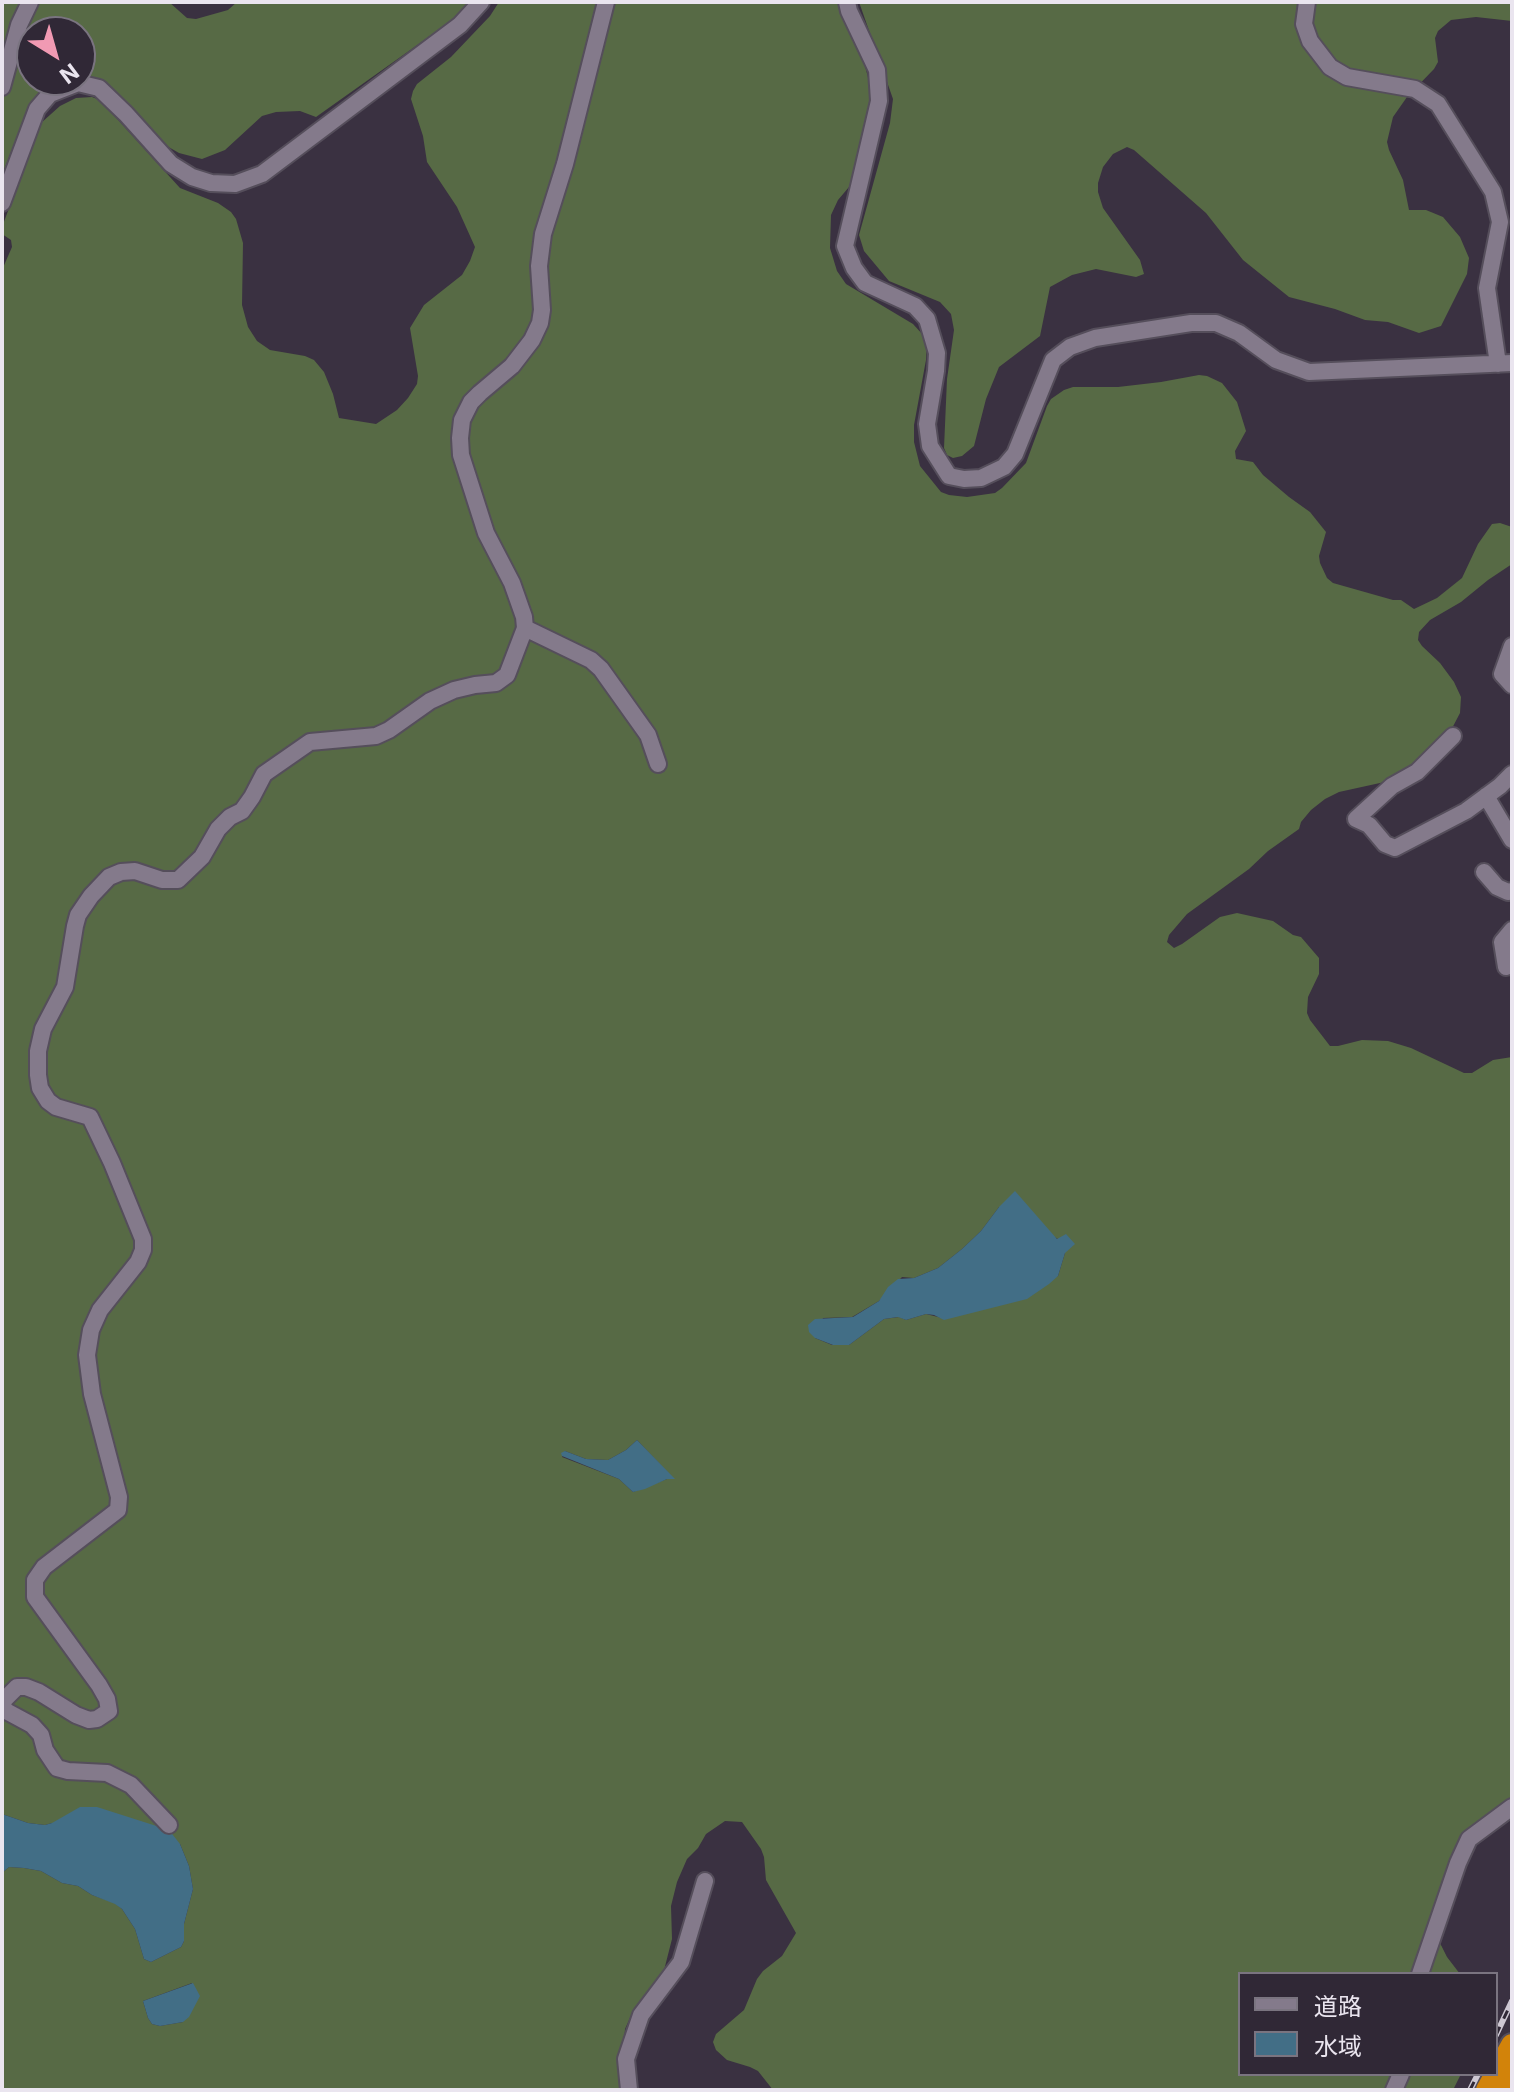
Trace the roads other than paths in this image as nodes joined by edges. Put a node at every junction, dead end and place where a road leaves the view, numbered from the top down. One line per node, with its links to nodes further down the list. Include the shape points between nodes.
1 (30, 2): 6 (street)
2 (481, 2): 7 (street, via 460,25 262,174 235,184 211,183 171,164 99,88 78,83 50,94 37,109)
3 (606, 2): 9 (street, via 543,234 540,323 512,366 471,402 462,420 464,466)
4 (847, 2): 8 (street, via 877,70 879,101 845,246 865,283 915,306 927,319 937,353 927,424 930,446 949,476 981,478 1004,467 1015,454 1053,360 1095,338 1216,323 1276,360 1309,372)
5 (1307, 2): 8 (street, via 1304,24 1310,41 1330,67 1347,77 1415,89 1438,104 1493,192 1500,222 1487,288)
6 (2, 87)
7 (2, 203)
8 (1505, 364)
9 (525, 628): 13 (street, via 601,669 648,735); 22 (street, via 507,675 496,683 454,690 376,736 314,741 264,774 242,811 218,829 197,864 178,880 135,871 109,877 78,915 65,987 43,1029 40,1088 56,1107 90,1117 143,1239 143,1250 100,1310 87,1355 118,1510 44,1567 35,1580 35,1597 99,1685 109,1711 89,1720 26,1687 17,1687 3,1707 41,1735 57,1768 107,1773 131,1785)
10 (1512, 646): 11 (street, via 1502,674)
11 (1512, 685)
12 (1453, 736): 15 (street, via 1356,819 1395,848)
13 (658, 764)
14 (1512, 774): 15 (street)
15 (1486, 796): 16 (street)
16 (1512, 840)
17 (1484, 872): 18 (street, via 1497,887)
18 (1512, 891)
19 (1512, 930): 20 (street, via 1502,942)
20 (1506, 967)
21 (1512, 1807): 24 (street, via 1469,1839)
22 (169, 1825)
23 (705, 1881): 27 (street, via 681,1962 641,2015 626,2059)
24 (1421, 1972)
25 (1512, 2045): 26 (highway)
26 (1498, 2070)
27 (629, 2090)

